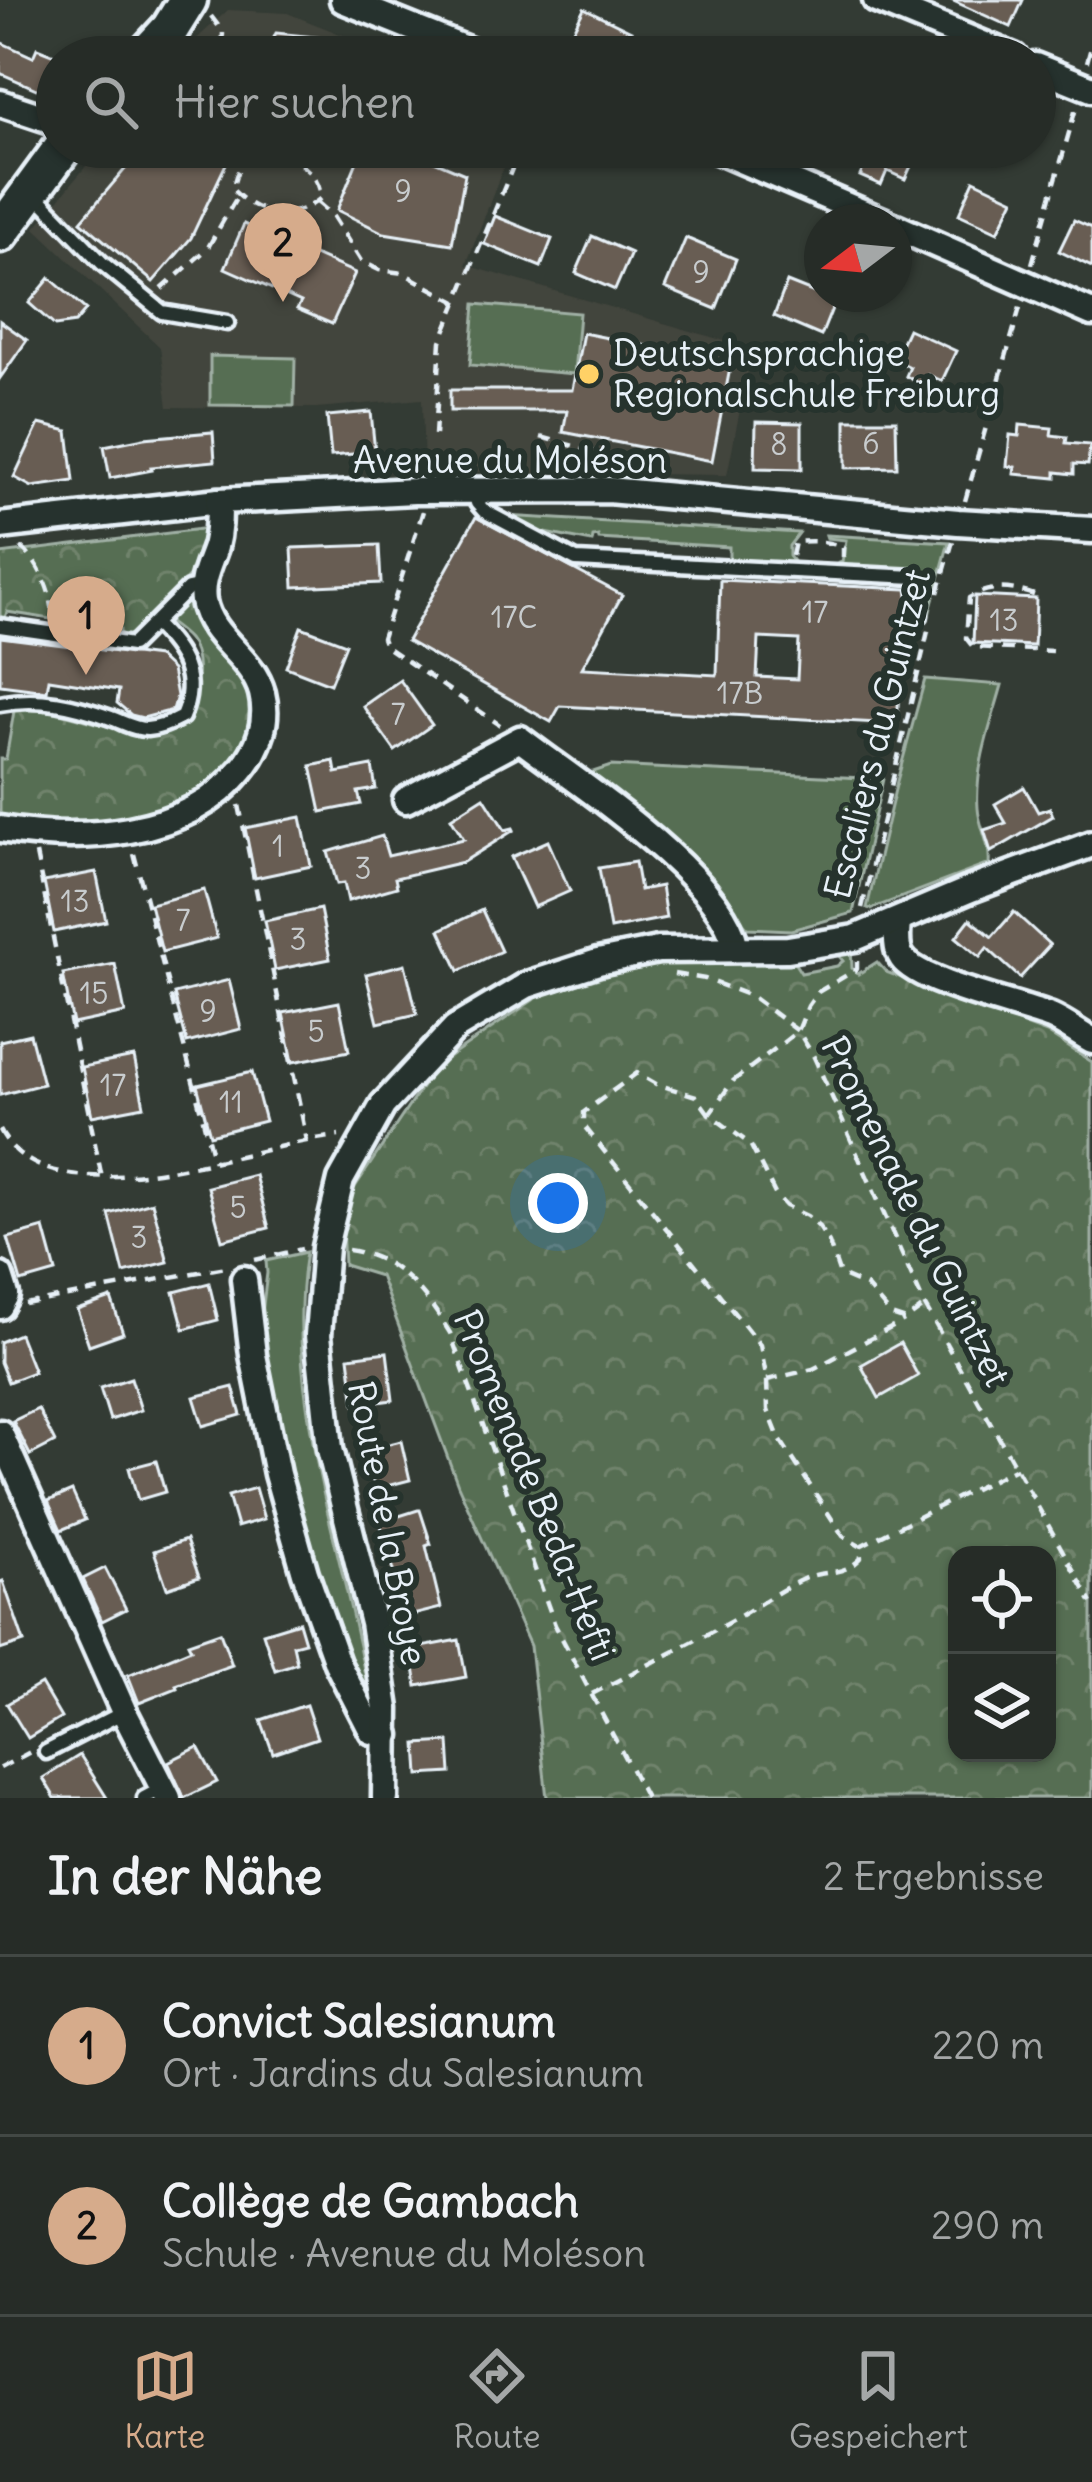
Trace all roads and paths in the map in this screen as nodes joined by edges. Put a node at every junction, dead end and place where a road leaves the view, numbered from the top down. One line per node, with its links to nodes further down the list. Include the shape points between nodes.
1 (343, 0): 6 (street)
2 (876, 0): 7 (street)
3 (196, 11): 4 (main road); 5 (path)
4 (168, 36)
5 (223, 36)
6 (433, 36)
7 (963, 36)
8 (1092, 44): 10 (path)
9 (1056, 72): 10 (street)
10 (1086, 81): 24 (path)
11 (0, 103): 12 (street)
12 (36, 115)
13 (47, 168): 18 (main road)
14 (239, 168): 19 (path, via 232,190)
15 (304, 168): 20 (path, via 320,185)
16 (511, 168): 26 (path)
17 (759, 168): 21 (street)
18 (31, 189): 22 (main road); 25 (lane)
19 (238, 196): 20 (path, via 290,214); 25 (path, via 208,249)
20 (317, 202): 26 (path, via 361,261)
21 (843, 204)
22 (0, 233)
23 (912, 234): 24 (street)
24 (1026, 286): 27 (street); 32 (path)
25 (148, 300): 28 (lane, via 162,312)
26 (457, 302): 29 (path, via 441,341)
27 (1092, 314)
28 (227, 322)
29 (435, 435)
30 (541, 437): 31 (path)
31 (599, 453)
32 (969, 486)
33 (474, 491): 34 (street, Avenue du Moléson); 37 (street, Avenue du Moléson, via 608,490); 44 (lane, via 484,511 575,560 915,578)
34 (219, 501): 38 (street, Avenue du Moléson); 41 (street)
35 (423, 516): 50 (path, via 385,646)
36 (818, 527): 39 (path)
37 (1092, 530)
38 (6, 533): 47 (path, via 43,580)
39 (818, 542)
40 (952, 543): 42 (path, Escaliers du Guintzet)
41 (203, 586): 45 (lane, via 188,590); 51 (street, via 208,616 262,691 262,731)
42 (937, 595)
43 (1034, 595): 48 (path, via 983,589 969,598 966,638 973,647)
44 (926, 617): 58 (path, Escaliers du Guintzet)
45 (154, 624): 47 (lane, via 127,646); 49 (lane, via 185,661 188,702 174,722 133,728 82,708)
46 (0, 626): 47 (lane)
47 (53, 634)
48 (1052, 650)
49 (0, 704)
50 (520, 739): 52 (street); 59 (street, via 674,857 713,901)
51 (233, 780): 53 (street, via 175,819); 66 (path)
52 (406, 800)
53 (127, 829): 55 (street); 67 (path)
54 (0, 830): 55 (street)
55 (32, 834): 68 (path)
56 (1092, 844): 57 (street, Route de la Broye)
57 (898, 922): 58 (street, Route de la Broye); 62 (street, via 901,957 915,970 1053,1018)
58 (855, 938): 59 (street, Route de la Broye); 61 (path, Promenade du Guintzet, via 857,968 818,992)
59 (736, 947): 60 (street, Route de la Broye)
60 (658, 950): 61 (path, Promenade du Guintzet, via 662,973 751,996); 69 (street, Route de la Broye, via 527,985 455,1028 382,1105)
61 (798, 1031): 63 (path, via 733,1082); 73 (path, Promenade du Guintzet)
62 (1092, 1041)
63 (709, 1114): 74 (path, via 750,1144 786,1206 819,1227 840,1275); 75 (path, via 696,1096 637,1073 584,1112 584,1126 760,1345)
64 (0, 1130): 68 (path, via 22,1157 47,1170)
65 (324, 1137): 66 (path)
66 (307, 1141): 67 (path)
67 (214, 1162): 68 (path)
68 (102, 1178)
69 (315, 1247): 72 (path); 80 (path, Promenade Beda-Hefti, via 370,1253 400,1269 431,1302 450,1333 555,1625); 82 (street, Route de la Broye, via 330,1449 373,1623)
70 (0, 1276): 72 (street)
71 (244, 1279): 82 (street, via 277,1474 305,1573 337,1664 372,1731)
72 (1, 1305)
73 (925, 1306): 74 (path); 77 (path, Promenade du Guintzet)
74 (906, 1320): 75 (path, via 813,1370)
75 (767, 1380): 78 (path, via 779,1438 843,1536)
76 (0, 1433): 81 (street)
77 (1016, 1468): 78 (path); 79 (path, Promenade du Guintzet)
78 (860, 1546): 80 (path, via 852,1568 796,1582)
79 (1092, 1603)
80 (592, 1694): 87 (path, Promenade Beda-Hefti)
81 (124, 1712): 83 (lane); 85 (street)
82 (387, 1736): 86 (street, Route de la Broye)
83 (46, 1752): 84 (path, via 43,1745)
84 (0, 1768)
85 (158, 1795)
86 (385, 1798)
87 (646, 1798)

